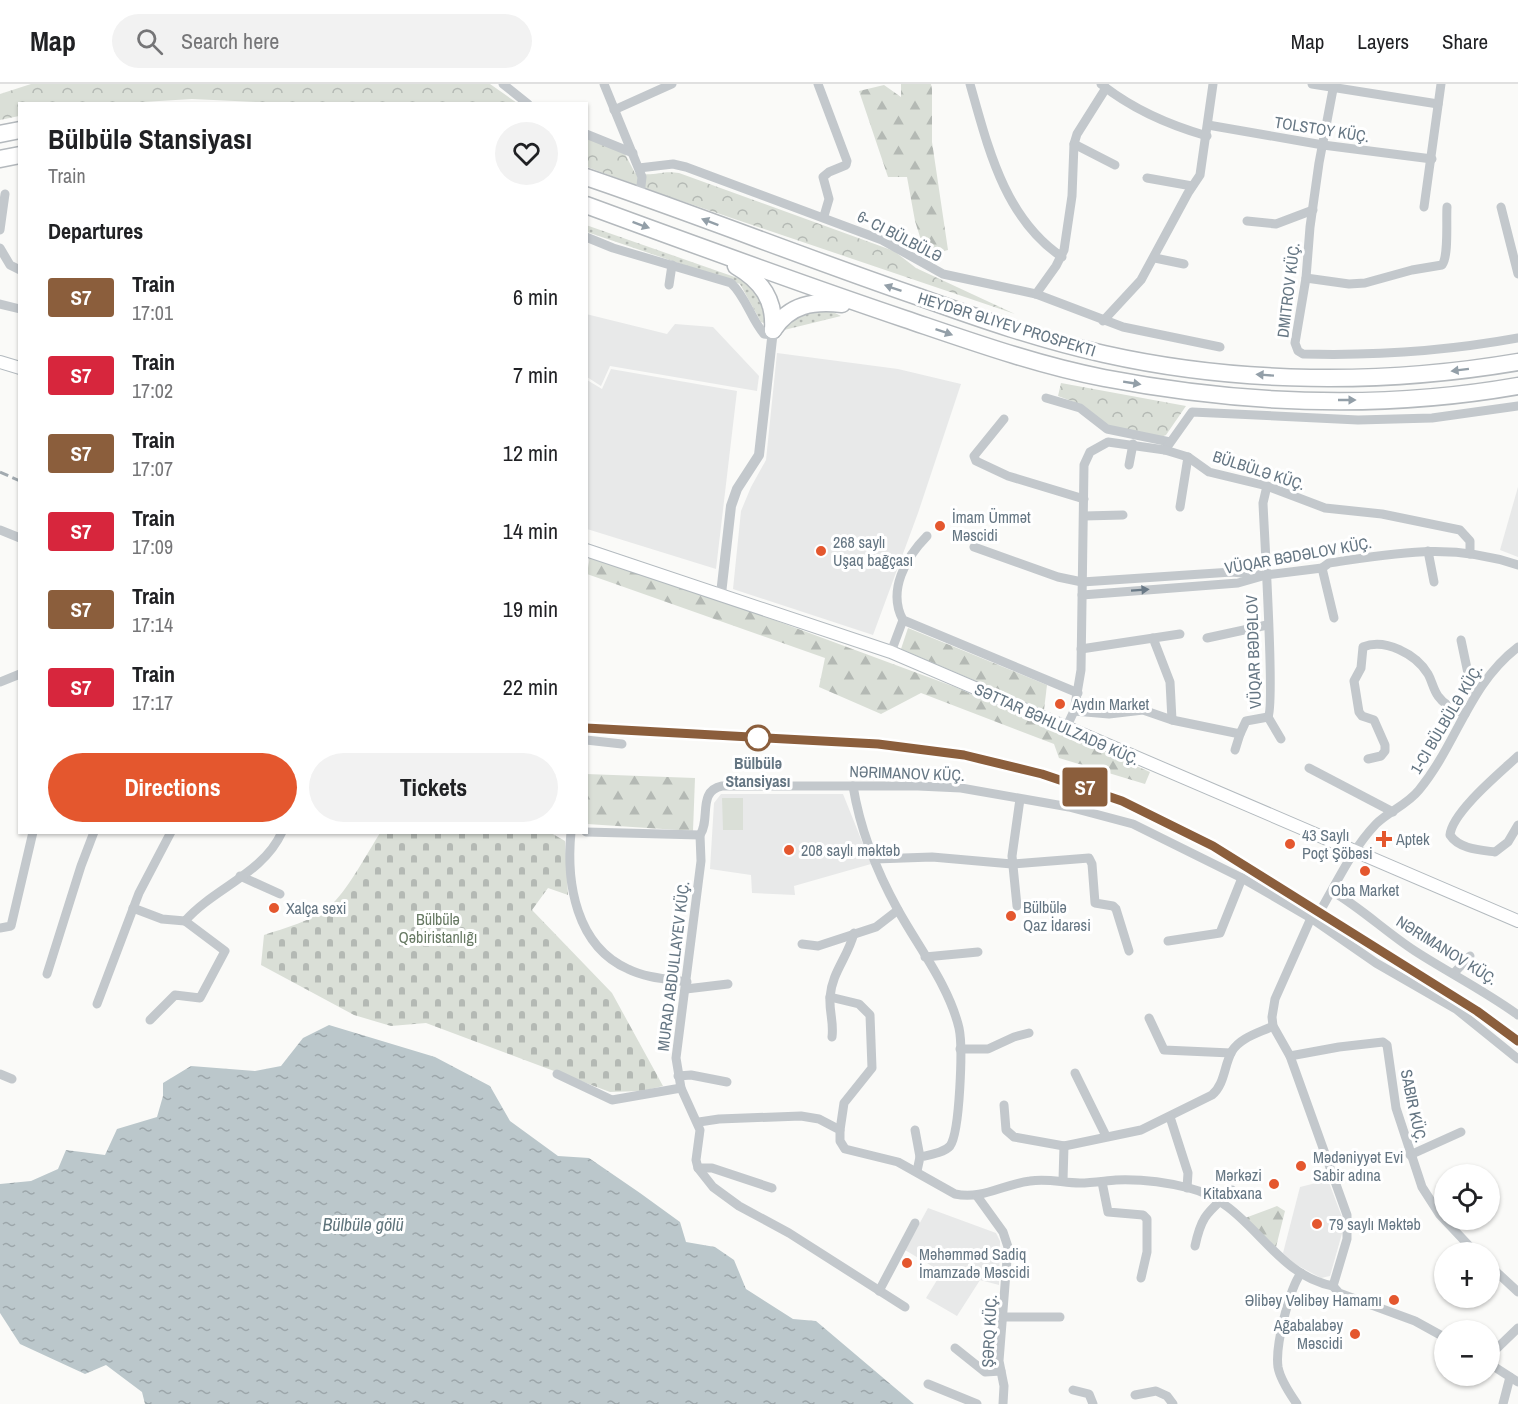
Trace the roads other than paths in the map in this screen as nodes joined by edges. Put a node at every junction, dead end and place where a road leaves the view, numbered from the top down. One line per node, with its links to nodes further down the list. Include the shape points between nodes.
1 (503, 84): 11 (street)
2 (604, 84): 13 (street)
3 (672, 84): 13 (street)
4 (818, 84): 37 (street, via 847,161 823,177 829,199)
5 (970, 84): 43 (street, via 1000,179 1024,223)
6 (1213, 84): 14 (street)
7 (1312, 84): 10 (street)
8 (1442, 84): 12 (street)
9 (1104, 86): 18 (street, via 1149,115); 19 (street)
10 (1334, 86): 12 (street); 20 (street, DMITROV KÜÇ.)
11 (526, 102)
12 (1438, 104): 24 (street)
13 (614, 110): 21 (street)
14 (1208, 125): 18 (street); 20 (street, TOLSTOY KÜÇ.)
15 (18, 130): 16 (highway)
16 (0, 134)
17 (588, 135): 21 (street)
18 (1207, 136): 29 (street, via 1204,164)
19 (1074, 144): 25 (street); 43 (street, via 1072,196)
20 (1323, 145): 24 (street, TOLSTOY KÜÇ.); 36 (street, DMITROV KÜÇ.)
21 (633, 153): 26 (street)
22 (18, 155): 23 (highway)
23 (0, 159)
24 (1431, 159): 33 (street)
25 (1115, 165)
26 (639, 168): 31 (street); 37 (street, via 673,164 686,167)
27 (588, 178): 31 (highway, HEYDƏR ƏLIYEV PROSPEKTI)
28 (1147, 178): 29 (street)
29 (1192, 186): 44 (street)
30 (5, 194): 39 (street)
31 (640, 195): 60 (highway, HEYDƏR ƏLIYEV PROSPEKTI, one-way to 31, via 1404,375 1297,377 1174,366 1105,355 979,318)
32 (588, 206): 41 (highway, HEYDƏR ƏLIYEV PROSPEKTI, one-way to 41)
33 (1424, 207)
34 (1447, 207): 49 (street, via 1447,255 1442,265 1365,283)
35 (1501, 207): 48 (street)
36 (1313, 210): 38 (street, via 1276,224); 49 (street, DMITROV KÜÇ.)
37 (824, 216): 51 (street, via 882,240 943,274)
38 (1247, 221)
39 (0, 230)
40 (588, 238): 46 (street)
41 (675, 238): 54 (highway, HEYDƏR ƏLIYEV PROSPEKTI); 56 (highway, via 730,262 759,283 771,303)
42 (0, 248): 47 (street)
43 (1062, 257): 51 (street)
44 (1155, 258): 45 (street); 55 (street, via 1141,280)
45 (1184, 264)
46 (672, 265): 50 (street); 56 (street, via 731,283 764,334)
47 (18, 269)
48 (1518, 274)
49 (1306, 278): 57 (street, DMITROV KÜÇ., via 1295,343 1303,354 1464,348)
50 (669, 285)
51 (1036, 294): 55 (street)
52 (0, 304): 53 (street)
53 (18, 308)
54 (885, 312): 56 (highway, via 810,303 790,311); 62 (highway, HEYDƏR ƏLIYEV PROSPEKTI, one-way to 62, via 1058,367 1209,394 1362,400 1445,396)
55 (1103, 321): 58 (street)
56 (772, 332): 87 (street, via 759,455 731,506)
57 (1518, 338)
58 (1220, 347)
59 (0, 362): 61 (main road)
60 (1518, 362)
61 (18, 367)
62 (1518, 386)
63 (1046, 398): 67 (street, via 1080,408 1107,429)
64 (1518, 406): 67 (street, via 1432,418 1377,420 1192,412)
65 (1004, 419): 71 (street, via 974,456 976,461 1008,476)
66 (1133, 444): 67 (street, BÜLBÜLƏ KÜÇ.); 69 (street); 71 (street, BÜLBÜLƏ KÜÇ., via 1108,442 1090,452 1084,465)
67 (1168, 446): 68 (street, BÜLBÜLƏ KÜÇ.)
68 (1188, 457): 70 (street, BÜLBÜLƏ KÜÇ., via 1209,472); 72 (street)
69 (1129, 465)
70 (1267, 486): 81 (street, BÜLBÜLƏ KÜÇ., via 1325,508 1460,530 1470,541); 84 (street, VÜQAR BƏDƏLOV, via 1263,503)
71 (1084, 499): 74 (street, BÜLBÜLƏ KÜÇ.)
72 (1180, 507)
73 (1123, 515): 74 (street)
74 (1084, 516): 85 (street, BÜLBÜLƏ KÜÇ.)
75 (0, 530): 77 (street)
76 (927, 536): 90 (street, via 910,556 896,590 895,602)
77 (18, 537)
78 (974, 547): 85 (street)
79 (588, 551): 87 (main road, SƏTTAR BƏHLULZADƏ KÜÇ.)
80 (1428, 551): 81 (street, VÜQAR BƏDƏLOV KÜÇ.); 83 (street, VÜQAR BƏDƏLOV KÜÇ., via 1391,552 1329,563); 86 (street)
81 (1470, 554): 82 (street, VÜQAR BƏDƏLOV KÜÇ.)
82 (1518, 566)
83 (1322, 568): 84 (street, VÜQAR BƏDƏLOV KÜÇ.); 89 (street)
84 (1266, 575): 85 (street, via 1232,572); 88 (street, VÜQAR BƏDƏLOV KÜÇ., one-way to 84, via 1238,584); 91 (street, VÜQAR BƏDƏLOV)
85 (1082, 582): 88 (street, BÜLBÜLƏ KÜÇ.)
86 (1434, 582)
87 (721, 594): 98 (main road, SƏTTAR BƏHLULZADƏ KÜÇ.)
88 (1082, 595): 97 (street, BÜLBÜLƏ KÜÇ.)
89 (1334, 618)
90 (903, 620): 98 (street); 101 (street)
91 (1267, 625): 94 (street); 105 (street, VÜQAR BƏDƏLOV, via 1271,709)
92 (1180, 634): 93 (street)
93 (1153, 638): 97 (street); 106 (street, via 1170,682)
94 (1208, 638)
95 (1461, 640): 102 (street)
96 (1518, 647): 102 (street, 1-CI BÜLBÜLƏ KÜÇ., via 1495,668)
97 (1081, 649): 101 (street, BÜLBÜLƏ KÜÇ.)
98 (891, 652): 107 (main road, SƏTTAR BƏHLULZADƏ KÜÇ.)
99 (18, 675): 100 (street)
100 (0, 682)
101 (1078, 693): 103 (street, BÜLBÜLƏ KÜÇ.)
102 (1473, 697): 104 (street, 1-CI BÜLBÜLƏ KÜÇ.)
103 (1074, 711): 106 (street, via 1109,714 1143,710); 107 (street, BÜLBÜLƏ KÜÇ.)
104 (1465, 714): 114 (street, via 1446,705 1419,664 1387,645 1363,647 1361,668 1354,681 1359,712 1374,720 1385,745 1381,756); 118 (street, 1-CI BÜLBÜLƏ KÜÇ., via 1420,790)
105 (1268, 717): 108 (street, VÜQAR BƏDƏLOV, via 1246,721); 109 (street)
106 (1172, 720): 108 (street)
107 (1066, 728): 128 (main road, SƏTTAR BƏHLULZADƏ KÜÇ.)
108 (1240, 734): 112 (street)
109 (1281, 739)
110 (588, 740): 111 (street)
111 (622, 744)
112 (1235, 750)
113 (1518, 756): 127 (street, via 1470,804 1450,835 1469,848 1495,852)
114 (1368, 759)
115 (1309, 768): 118 (street)
116 (853, 786): 117 (street, NƏRIMANOV KÜÇ., via 938,786); 126 (street, NƏRIMANOV KÜÇ., via 715,787 706,797 705,826); 129 (street)
117 (1020, 799): 130 (street); 132 (street, NƏRIMANOV KÜÇ., via 1133,824)
118 (1393, 812): 128 (street, 1-CI BÜLBÜLƏ KÜÇ., via 1378,823)
119 (1518, 825): 127 (street)
120 (588, 832): 126 (street)
121 (33, 834): 141 (street, via 11,926)
122 (93, 834): 150 (street)
123 (170, 834): 136 (street)
124 (281, 834): 131 (street, via 264,861)
125 (571, 834): 152 (street, via 572,893 586,930 604,954 642,975)
126 (700, 835): 152 (street, MURAD ABDULLAYEV KÜÇ., via 701,861)
127 (1515, 835)
128 (1356, 852): 133 (street, 1-CI BÜLBÜLƏ KÜÇ.); 140 (main road, SƏTTAR BƏHLULZADƏ KÜÇ.)
129 (875, 860): 130 (street, via 932,857); 137 (street)
130 (1012, 864): 135 (street); 145 (street, via 1091,860 1095,903 1116,909)
131 (240, 876): 134 (street); 139 (street)
132 (1242, 878): 138 (street, NƏRIMANOV KÜÇ.); 143 (street, via 1220,933)
133 (1332, 891): 138 (street, 1-CI BÜLBÜLƏ KÜÇ., via 1319,913); 149 (street, NƏRIMANOV KÜÇ., via 1414,950)
134 (280, 894)
135 (1017, 906)
136 (133, 909): 139 (street, via 162,919); 154 (street)
137 (898, 910): 142 (street, via 881,924); 148 (street)
138 (1311, 918): 158 (street, 1-CI BÜLBÜLƏ KÜÇ., via 1275,999); 164 (street, NƏRIMANOV KÜÇ., via 1376,963 1456,1009)
139 (184, 921): 157 (street, via 225,951 200,998 175,995)
140 (1518, 921)
141 (0, 928)
142 (854, 933): 144 (street, via 818,946); 153 (street, via 850,951 835,974)
143 (1168, 942)
144 (802, 944)
145 (1129, 951)
146 (978, 952): 148 (street)
147 (1470, 956): 149 (street)
148 (925, 957): 161 (street, via 954,1013)
149 (1454, 973): 155 (street, NƏRIMANOV KÜÇ.)
150 (47, 974)
151 (728, 984): 152 (street)
152 (686, 985): 168 (street, MURAD ABDULLAYEV KÜÇ., via 678,1038)
153 (830, 997): 160 (street); 175 (street, via 859,1004 870,1015 872,1024 872,1068 844,1103)
154 (97, 1004)
155 (1518, 1015)
156 (1149, 1018): 162 (street, via 1164,1050)
157 (150, 1020)
158 (1273, 1026): 162 (street, via 1244,1039); 163 (street)
159 (1029, 1033): 161 (street, via 988,1049)
160 (832, 1037)
161 (960, 1049): 181 (street, via 958,1113 952,1140 944,1150)
162 (1231, 1053): 173 (street, via 1216,1091)
163 (1290, 1056): 180 (street, SABIR KÜÇ., via 1383,1042 1387,1045 1396,1108); 197 (street, via 1347,1215 1347,1239)
164 (1518, 1059)
165 (1075, 1073): 178 (street)
166 (0, 1074): 169 (street)
167 (557, 1074): 171 (street, via 612,1100)
168 (678, 1076): 170 (street); 171 (street, MURAD ABDULLAYEV KÜÇ.)
169 (12, 1079)
170 (727, 1082)
171 (681, 1088): 174 (street, MURAD ABDULLAYEV KÜÇ.)
172 (1004, 1105): 179 (street, via 1006,1130 1014,1137)
173 (1170, 1117): 178 (street, via 1141,1130); 187 (street, via 1188,1173)
174 (699, 1122): 175 (street, via 801,1116 819,1119); 182 (street)
175 (840, 1130): 183 (street, via 845,1149 898,1162)
176 (915, 1130): 181 (street)
177 (1461, 1132): 180 (street)
178 (1106, 1136): 179 (street)
179 (1064, 1146): 184 (street)
180 (1410, 1155): 192 (street, SABIR KÜÇ., via 1429,1199)
181 (920, 1157): 183 (street)
182 (698, 1168): 186 (street, via 712,1168); 198 (street, via 713,1187 738,1206 789,1233)
183 (917, 1171): 189 (street, via 955,1194)
184 (1063, 1180): 185 (street, via 1082,1184); 189 (street, via 1027,1181)
185 (1102, 1182): 187 (street, via 1137,1180); 196 (street, via 1108,1212 1143,1215 1147,1219 1147,1252)
186 (772, 1188)
187 (1187, 1188): 190 (street)
188 (1232, 1190): 190 (street)
189 (977, 1196): 201 (street, ŞƏRQ KÜÇ., via 1006,1238)
190 (1221, 1200): 193 (street, via 1205,1214); 194 (street)
191 (915, 1223): 198 (street)
192 (1466, 1242)
193 (1195, 1246)
194 (1301, 1273): 197 (street); 217 (street, via 1291,1289 1278,1358 1281,1375)
195 (1500, 1275): 199 (street)
196 (1141, 1278)
197 (1333, 1286): 204 (street, via 1339,1293)
198 (879, 1292): 200 (street)
199 (1518, 1292)
200 (905, 1307)
201 (1004, 1317): 202 (street); 207 (street, ŞƏRQ KÜÇ.)
202 (1060, 1317)
203 (1518, 1328): 205 (street)
204 (1434, 1331)
205 (1500, 1345)
206 (955, 1348): 207 (street, via 985,1372)
207 (1000, 1371): 214 (street, ŞƏRQ KÜÇ.)
208 (1500, 1371): 209 (street)
209 (1514, 1380): 218 (street)
210 (928, 1384): 213 (street)
211 (1073, 1390): 215 (street, via 1089,1394)
212 (1136, 1395): 216 (street, via 1156,1391)
213 (976, 1404)
214 (1003, 1404)
215 (1093, 1404)
216 (1173, 1404)
217 (1297, 1404)
218 (1503, 1404)

